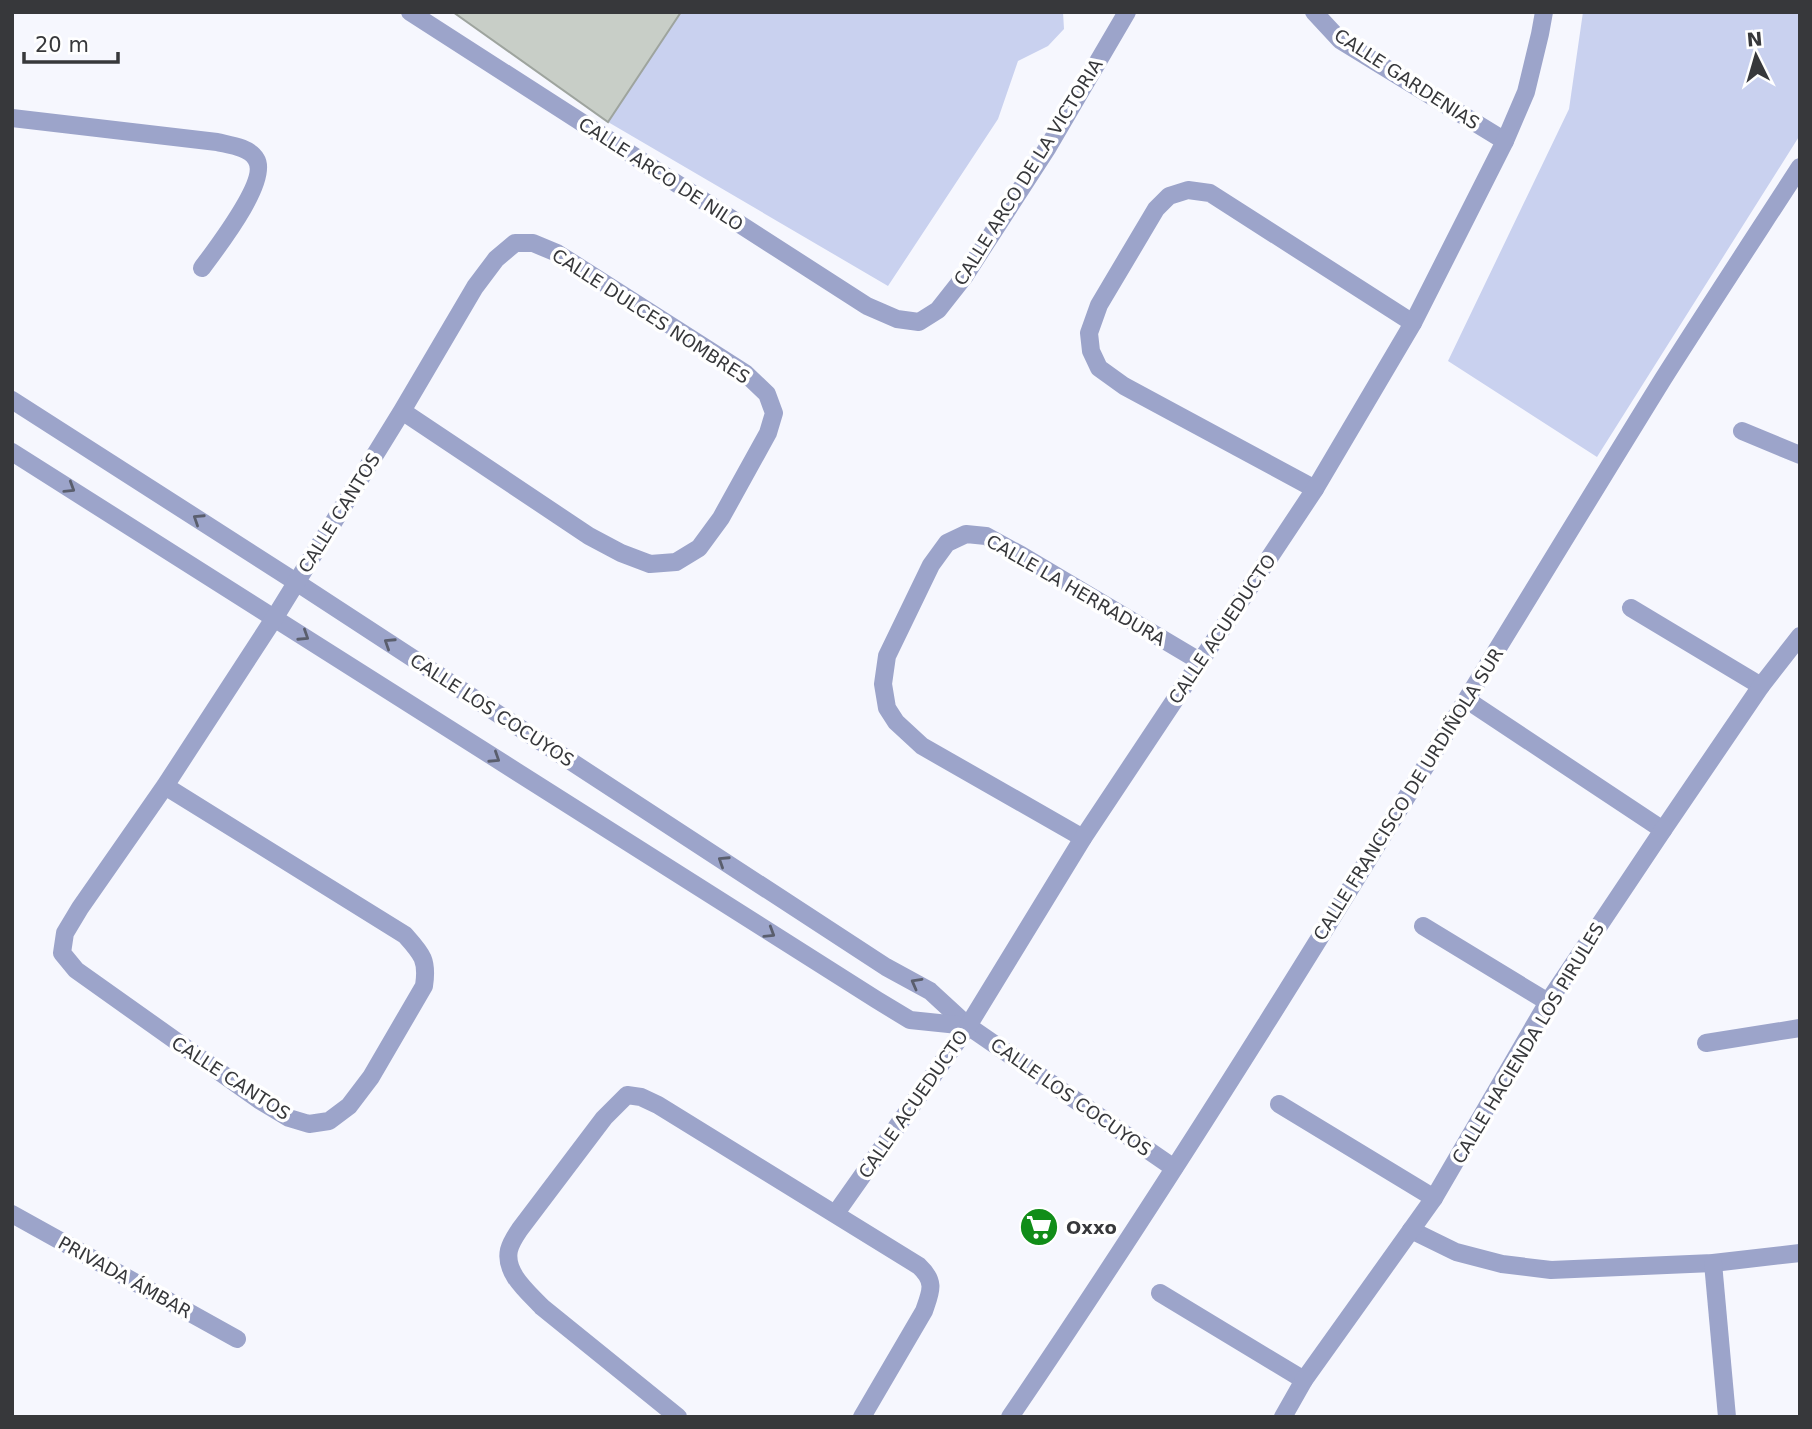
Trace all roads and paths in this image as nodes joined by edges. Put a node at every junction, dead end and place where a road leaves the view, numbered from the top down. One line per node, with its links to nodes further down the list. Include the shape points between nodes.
1 (410, 12): 10 (street, CALLE ARCO DE NILO, via 867,306 897,319)
2 (1127, 12): 10 (street, CALLE ARCO DE LA VICTORIA, via 964,277 938,310)
3 (1314, 12): 6 (street, CALLE GARDENIAS, via 1340,40)
4 (1544, 12): 6 (street, CALLE ACUEDUCTO, via 1526,92)
5 (12, 118): 9 (street, via 217,142 249,152 259,166 254,187)
6 (1505, 141): 11 (street, CALLE ACUEDUCTO)
7 (1800, 167): 24 (street, CALLE FRANCISCO DE URDIÑOLA SUR, via 1665,376)
8 (515, 243): 13 (street, CALLE CANTOS, via 475,287); 13 (street, CALLE DULCES NOMBRES, via 533,243 557,253 745,373 767,394 774,414 768,433 721,518 699,548 676,562 650,564 589,536)
9 (202, 268)
10 (919, 322)
11 (1413, 323): 17 (street, CALLE ACUEDUCTO); 17 (street, via 1210,193 1188,190 1169,196 1156,209 1099,305 1089,333 1099,368)
12 (12, 400): 18 (street, CALLE LOS COCUYOS, one-way to 12)
13 (402, 411): 18 (street, CALLE CANTOS)
14 (1742, 431): 16 (street)
15 (12, 452): 20 (street, CALLE LOS COCUYOS, one-way to 20)
16 (1800, 455)
17 (1315, 489): 22 (street, CALLE ACUEDUCTO)
18 (296, 582): 20 (street, CALLE CANTOS); 30 (street, CALLE LOS COCUYOS, one-way to 18, via 930,990 886,967)
19 (1630, 608): 23 (street)
20 (275, 617): 25 (street, CALLE CANTOS); 30 (street, CALLE LOS COCUYOS, one-way to 30, via 910,1020)
21 (1800, 636): 23 (street, CALLE HACIENDA LOS PIRULES)
22 (1201, 662): 27 (street, CALLE ACUEDUCTO); 27 (street, CALLE LA HERRADURA, via 986,536 966,534 947,543 931,565 887,656 883,684 887,708 895,722 922,746)
23 (1762, 686): 26 (street, CALLE HACIENDA LOS PIRULES)
24 (1467, 699): 26 (street); 34 (street, CALLE FRANCISCO DE URDIÑOLA SUR)
25 (165, 786): 25 (street, CALLE CANTOS, via 405,935 421,953 424,986 371,1077 349,1106 329,1121 309,1124 259,1100 101,989 62,953 65,933 80,908)
26 (1663, 830): 29 (street, CALLE HACIENDA LOS PIRULES)
27 (1083, 838): 30 (street, CALLE ACUEDUCTO)
28 (1423, 926): 29 (street)
29 (1548, 1002): 35 (street, CALLE HACIENDA LOS PIRULES)
30 (968, 1026): 34 (street, CALLE LOS COCUYOS); 36 (street, CALLE ACUEDUCTO)
31 (1800, 1028): 32 (street)
32 (1706, 1043)
33 (1279, 1104): 35 (street)
34 (1174, 1168): 46 (street, CALLE FRANCISCO DE URDIÑOLA SUR)
35 (1434, 1198): 38 (street, CALLE HACIENDA LOS PIRULES)
36 (836, 1213): 44 (street, via 640,1097 628,1095 604,1118 520,1229 508,1260 513,1274 542,1307); 45 (street, via 919,1266 931,1282 924,1311)
37 (12, 1214): 42 (street, PRIVADA ÁMBAR)
38 (1411, 1230): 40 (street, via 1456,1252 1551,1270); 43 (street, CALLE HACIENDA LOS PIRULES)
39 (1800, 1253): 40 (street)
40 (1713, 1263): 48 (street)
41 (1160, 1293): 43 (street)
42 (237, 1339)
43 (1304, 1380): 47 (street, CALLE HACIENDA LOS PIRULES)
44 (678, 1417)
45 (862, 1417)
46 (1010, 1417)
47 (1283, 1417)
48 (1727, 1417)

